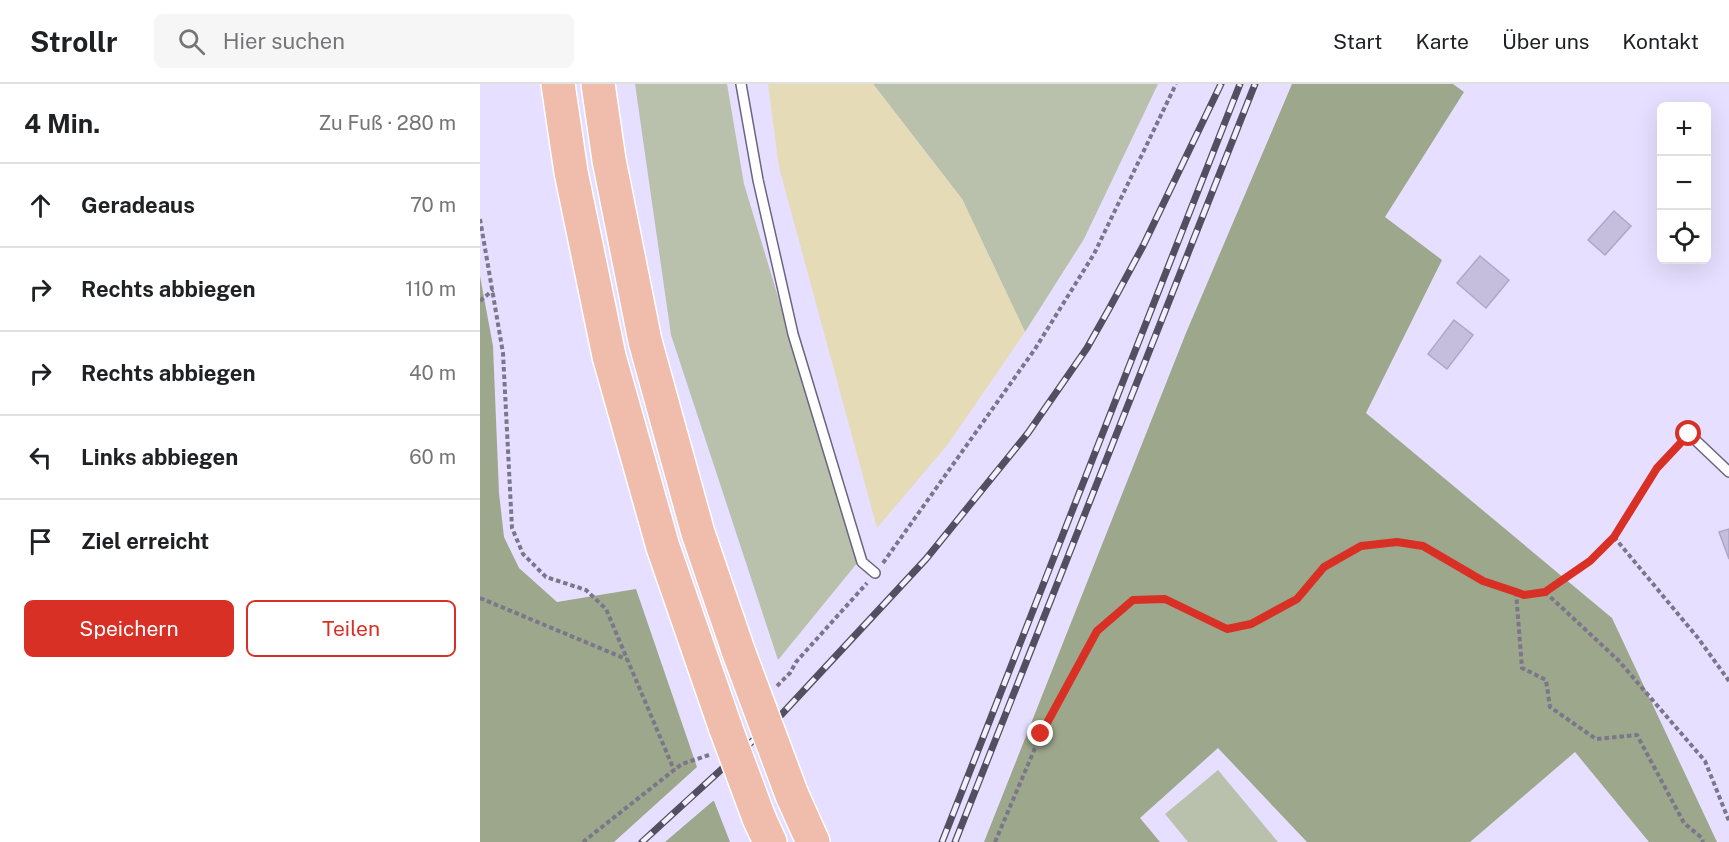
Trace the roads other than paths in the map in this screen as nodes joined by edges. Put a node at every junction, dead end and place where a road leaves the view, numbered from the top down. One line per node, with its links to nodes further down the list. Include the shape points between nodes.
1 (558, 84): 7 (highway, bridge, via 609,356 719,741)
2 (598, 84): 8 (highway, bridge, via 645,341 698,532 739,653)
3 (741, 84): 6 (lane, via 793,334 862,562)
4 (1689, 434): 5 (lane)
5 (1729, 472)
6 (875, 573)
7 (765, 830)
8 (813, 842)

